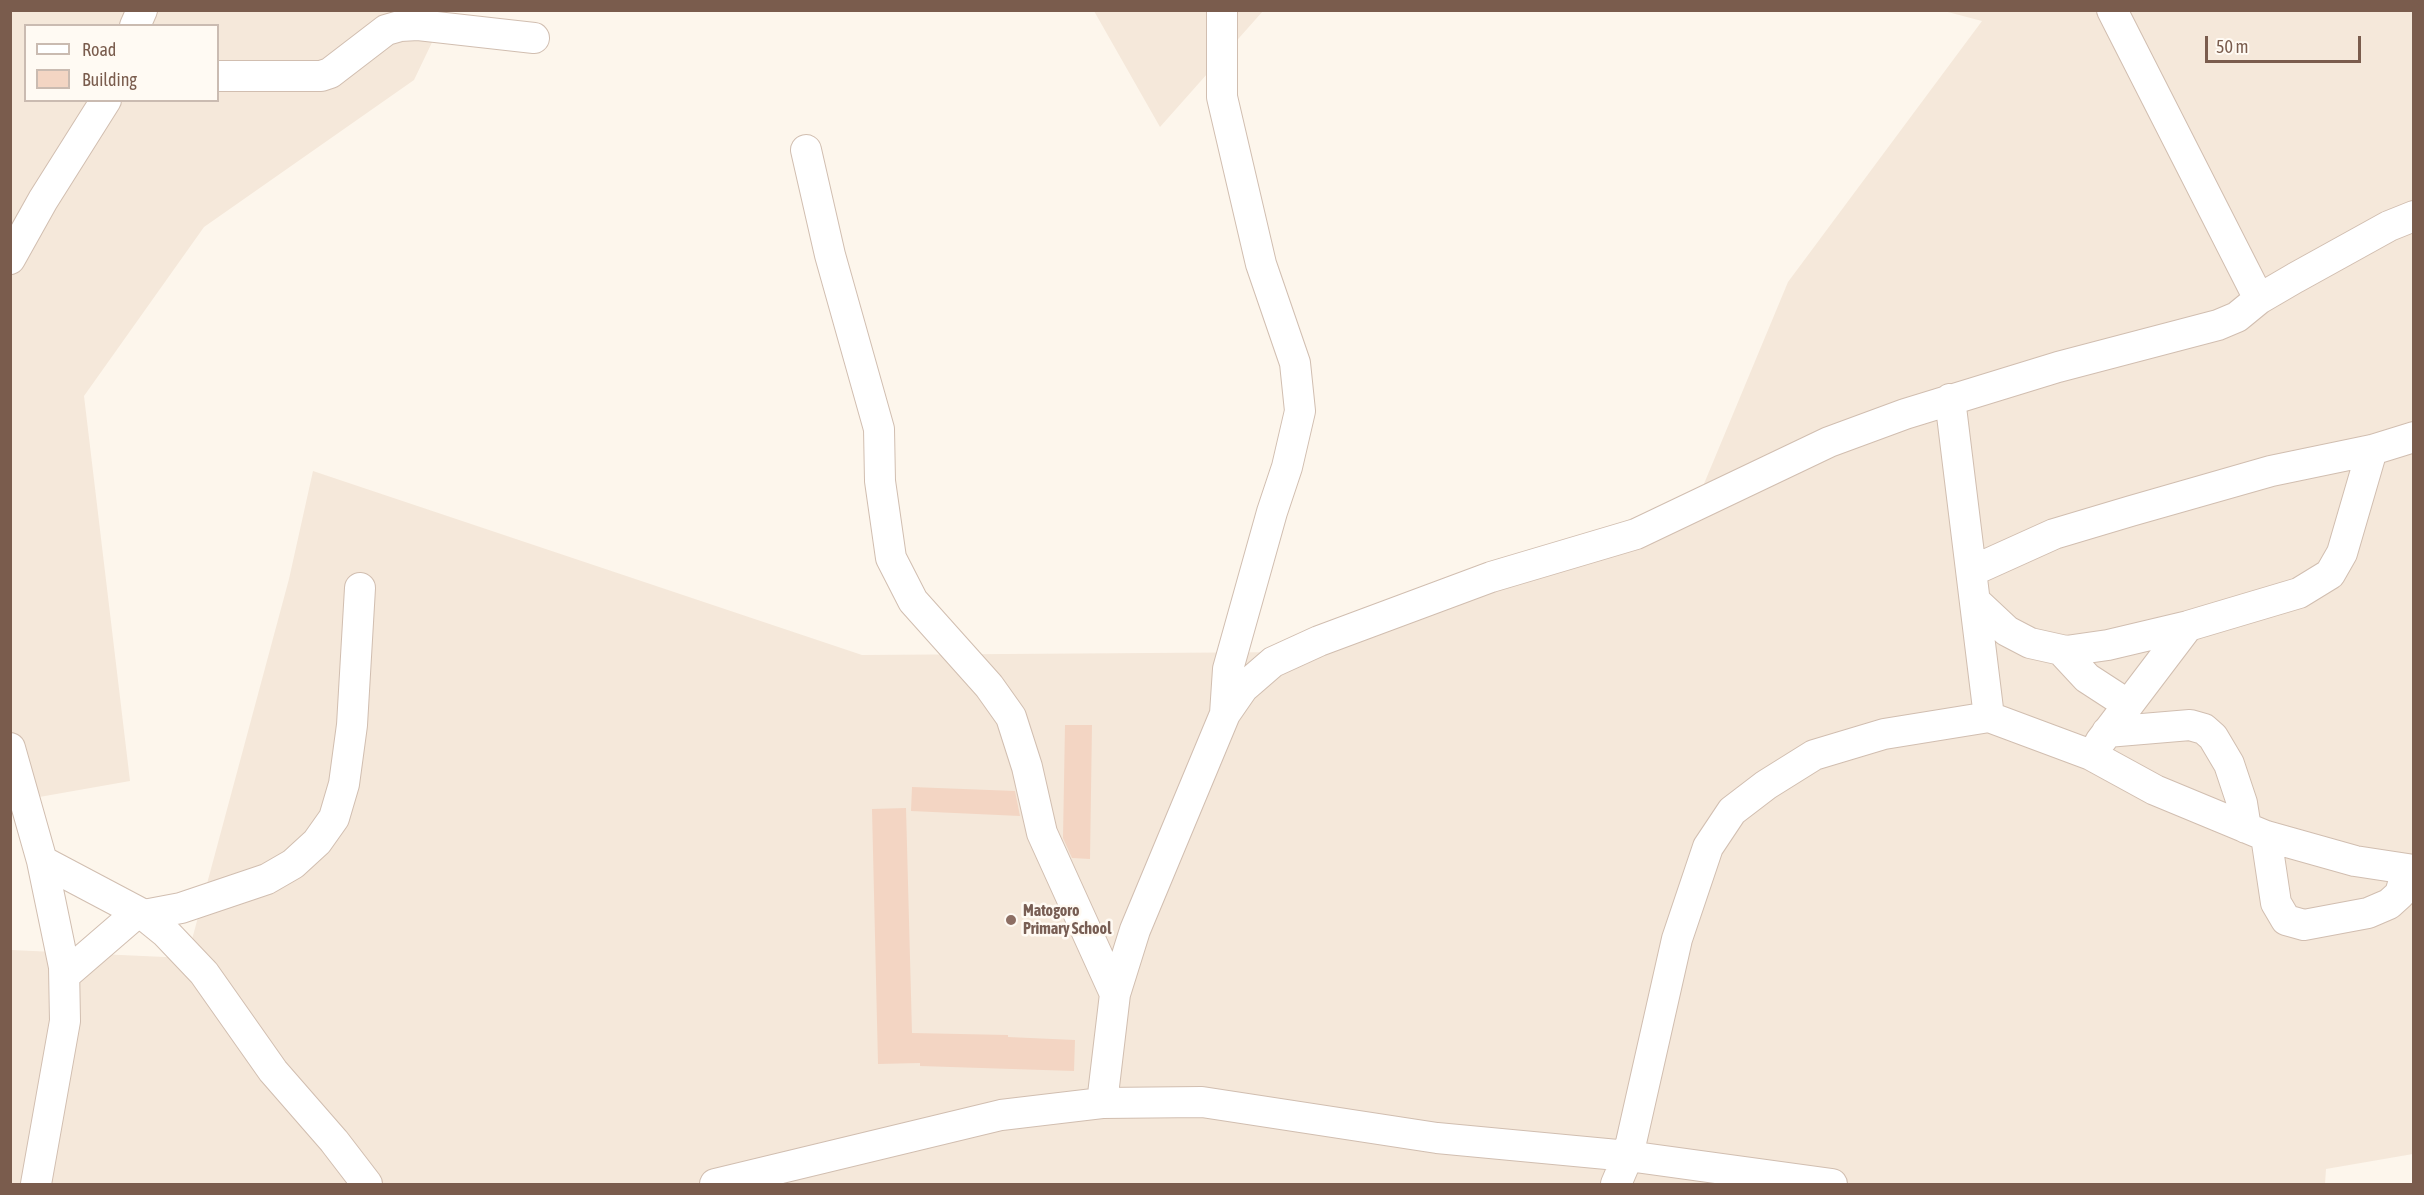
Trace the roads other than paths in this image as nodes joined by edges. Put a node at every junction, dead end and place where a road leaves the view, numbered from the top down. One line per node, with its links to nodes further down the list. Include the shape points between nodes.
1 (142, 10): 4 (street)
2 (1222, 10): 21 (street, via 1222,97 1261,264 1295,363 1300,411 1228,669)
3 (2112, 10): 11 (street)
4 (136, 24)
5 (534, 38): 6 (street, via 400,26 386,30 321,76)
6 (219, 76)
7 (108, 102): 10 (street, via 43,200)
8 (806, 150): 31 (street, via 879,429 882,499 891,558 913,601 989,686 1011,717 1042,833)
9 (2414, 216): 11 (street)
10 (10, 259)
11 (2259, 299): 12 (street, via 2218,325)
12 (1950, 399): 15 (street); 21 (street, via 1829,442 1636,534 1491,577 1319,640 1273,662 1242,688)
13 (2414, 436): 14 (street)
14 (2372, 450): 15 (street, via 2271,471 2120,514 2054,534); 18 (street, via 2342,553 2330,574 2299,593)
15 (1972, 571): 17 (street)
16 (360, 588): 29 (street, via 352,725 344,784 334,818 317,842 293,864 267,879 181,908)
17 (1976, 602): 19 (street, via 2007,631 2030,643); 22 (street)
18 (2188, 626): 19 (street, via 2108,645); 20 (street)
19 (2061, 650): 20 (street, via 2086,678)
20 (2130, 701): 23 (street); 24 (street)
21 (1225, 714): 31 (street, via 1135,930)
22 (1989, 717): 24 (street); 33 (street, via 1884,734 1814,755 1732,811 1708,848 1677,939)
23 (2166, 726): 24 (street); 26 (street, via 2190,725 2213,737)
24 (2099, 743): 26 (street, via 2154,789)
25 (10, 748): 27 (street)
26 (2256, 832): 28 (street, via 2355,861); 28 (street, via 2276,903 2286,920 2304,925 2368,913 2389,904 2400,894)
27 (42, 861): 29 (street); 30 (street)
28 (2410, 870)
29 (141, 913): 30 (street); 37 (street, via 204,973 273,1071)
30 (65, 975): 36 (street, via 65,1021)
31 (1115, 994): 32 (street)
32 (1102, 1104): 33 (street, via 1202,1102 1437,1138); 35 (street, via 1001,1115)
33 (1628, 1156): 34 (street); 39 (street)
34 (1666, 1173): 40 (street)
35 (801, 1174): 38 (street)
36 (36, 1185)
37 (367, 1185)
38 (714, 1185)
39 (1616, 1185)
40 (1832, 1185)

